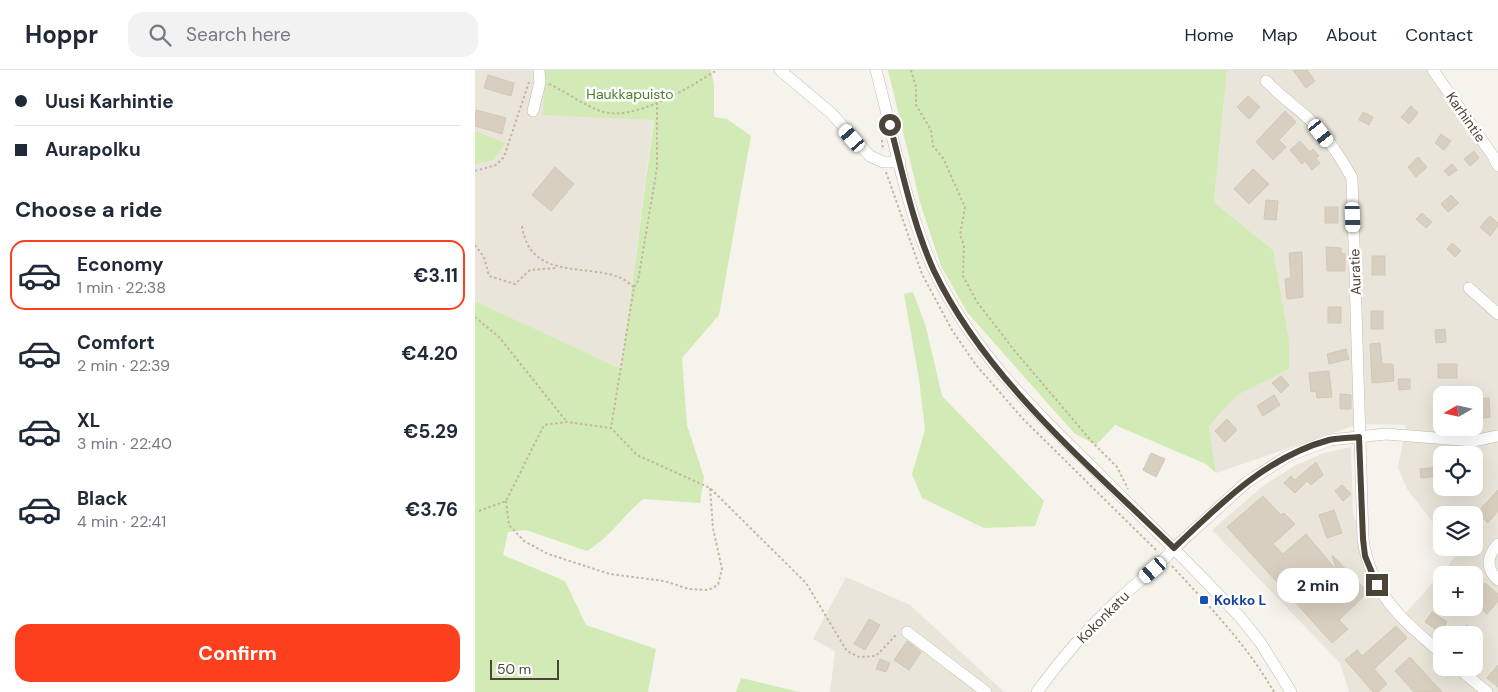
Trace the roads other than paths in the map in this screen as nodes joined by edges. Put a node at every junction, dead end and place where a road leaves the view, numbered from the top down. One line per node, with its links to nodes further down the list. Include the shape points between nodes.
1 (780, 70): 7 (street, via 831,113 870,156 883,162)
2 (876, 70): 7 (street)
3 (1433, 70): 8 (street, Karhintie)
4 (534, 72): 6 (street, via 539,82)
5 (1266, 81): 12 (street, Auratie, via 1283,99 1310,119 1343,161 1352,178)
6 (533, 111)
7 (900, 162): 14 (street, via 912,209 933,268 981,349 1021,396)
8 (1498, 166)
9 (1469, 288): 10 (street)
10 (1498, 314)
11 (1498, 436): 12 (street, Kokonkatu, via 1473,441 1386,434)
12 (1359, 437): 14 (street, Kokonkatu, via 1329,440 1288,456 1247,482); 17 (street, Auratie, via 1365,556 1387,602)
13 (1498, 544): 15 (street, via 1489,559 1489,567)
14 (1174, 548): 20 (street, Kokonkatu, via 1166,559 1115,602 1060,660); 21 (street, via 1260,642)
15 (1498, 580)
16 (907, 632): 19 (street)
17 (1433, 646)
18 (1468, 676): 22 (street)
19 (986, 692)
20 (1037, 692)
21 (1291, 692)
22 (1487, 692)

